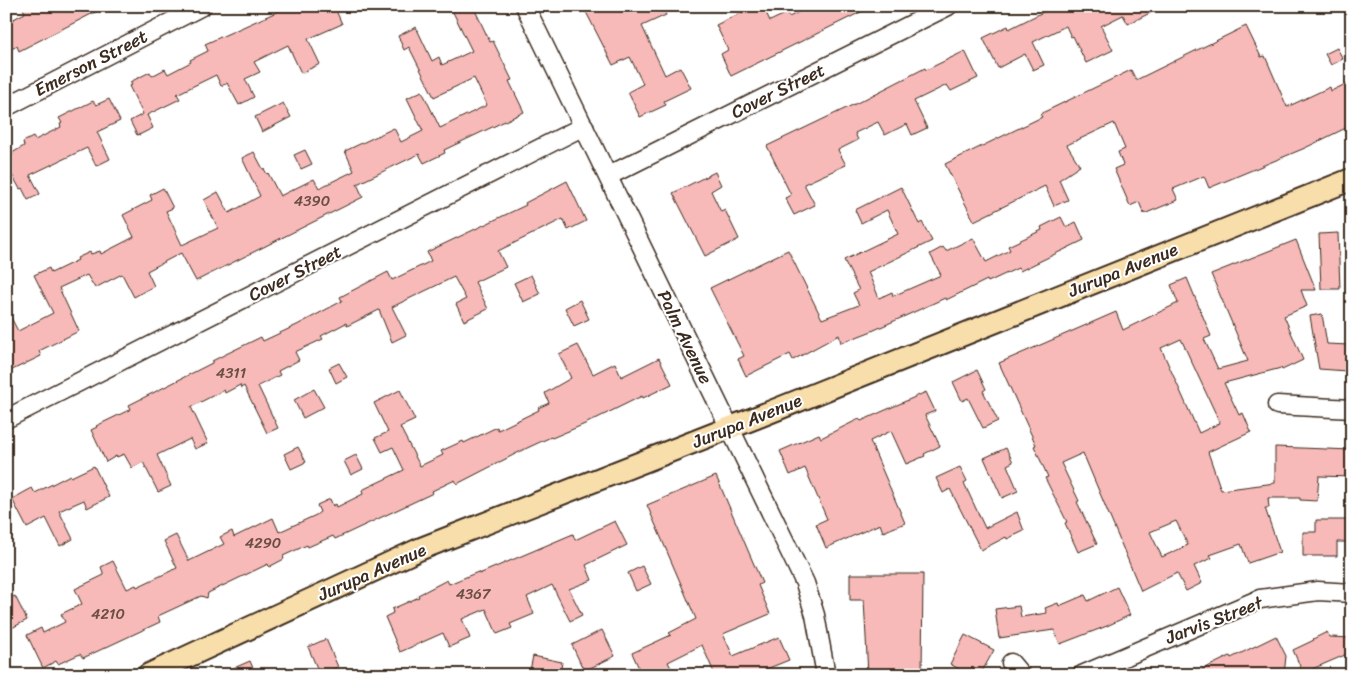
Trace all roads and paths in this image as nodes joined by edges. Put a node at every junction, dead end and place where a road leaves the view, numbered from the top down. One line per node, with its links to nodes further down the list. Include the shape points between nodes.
1 (202, 6): 4 (street, Emerson Street)
2 (525, 6): 5 (street, Palm Avenue)
3 (948, 6): 6 (street, Cover Street)
4 (6, 107)
5 (584, 126): 6 (street, Palm Avenue); 10 (street, Cover Street)
6 (608, 176): 11 (street, Palm Avenue)
7 (1352, 178): 11 (main road, Jurupa Avenue)
8 (1277, 405): 9 (street)
9 (1352, 409)
10 (6, 419)
11 (729, 428): 13 (main road, Jurupa Avenue, via 420,549); 14 (street, Palm Avenue, via 805,583 820,637)
12 (1352, 593): 15 (street, Jarvis Street, via 1318,591 1260,600)
13 (148, 675)
14 (826, 675)
15 (1082, 675)

